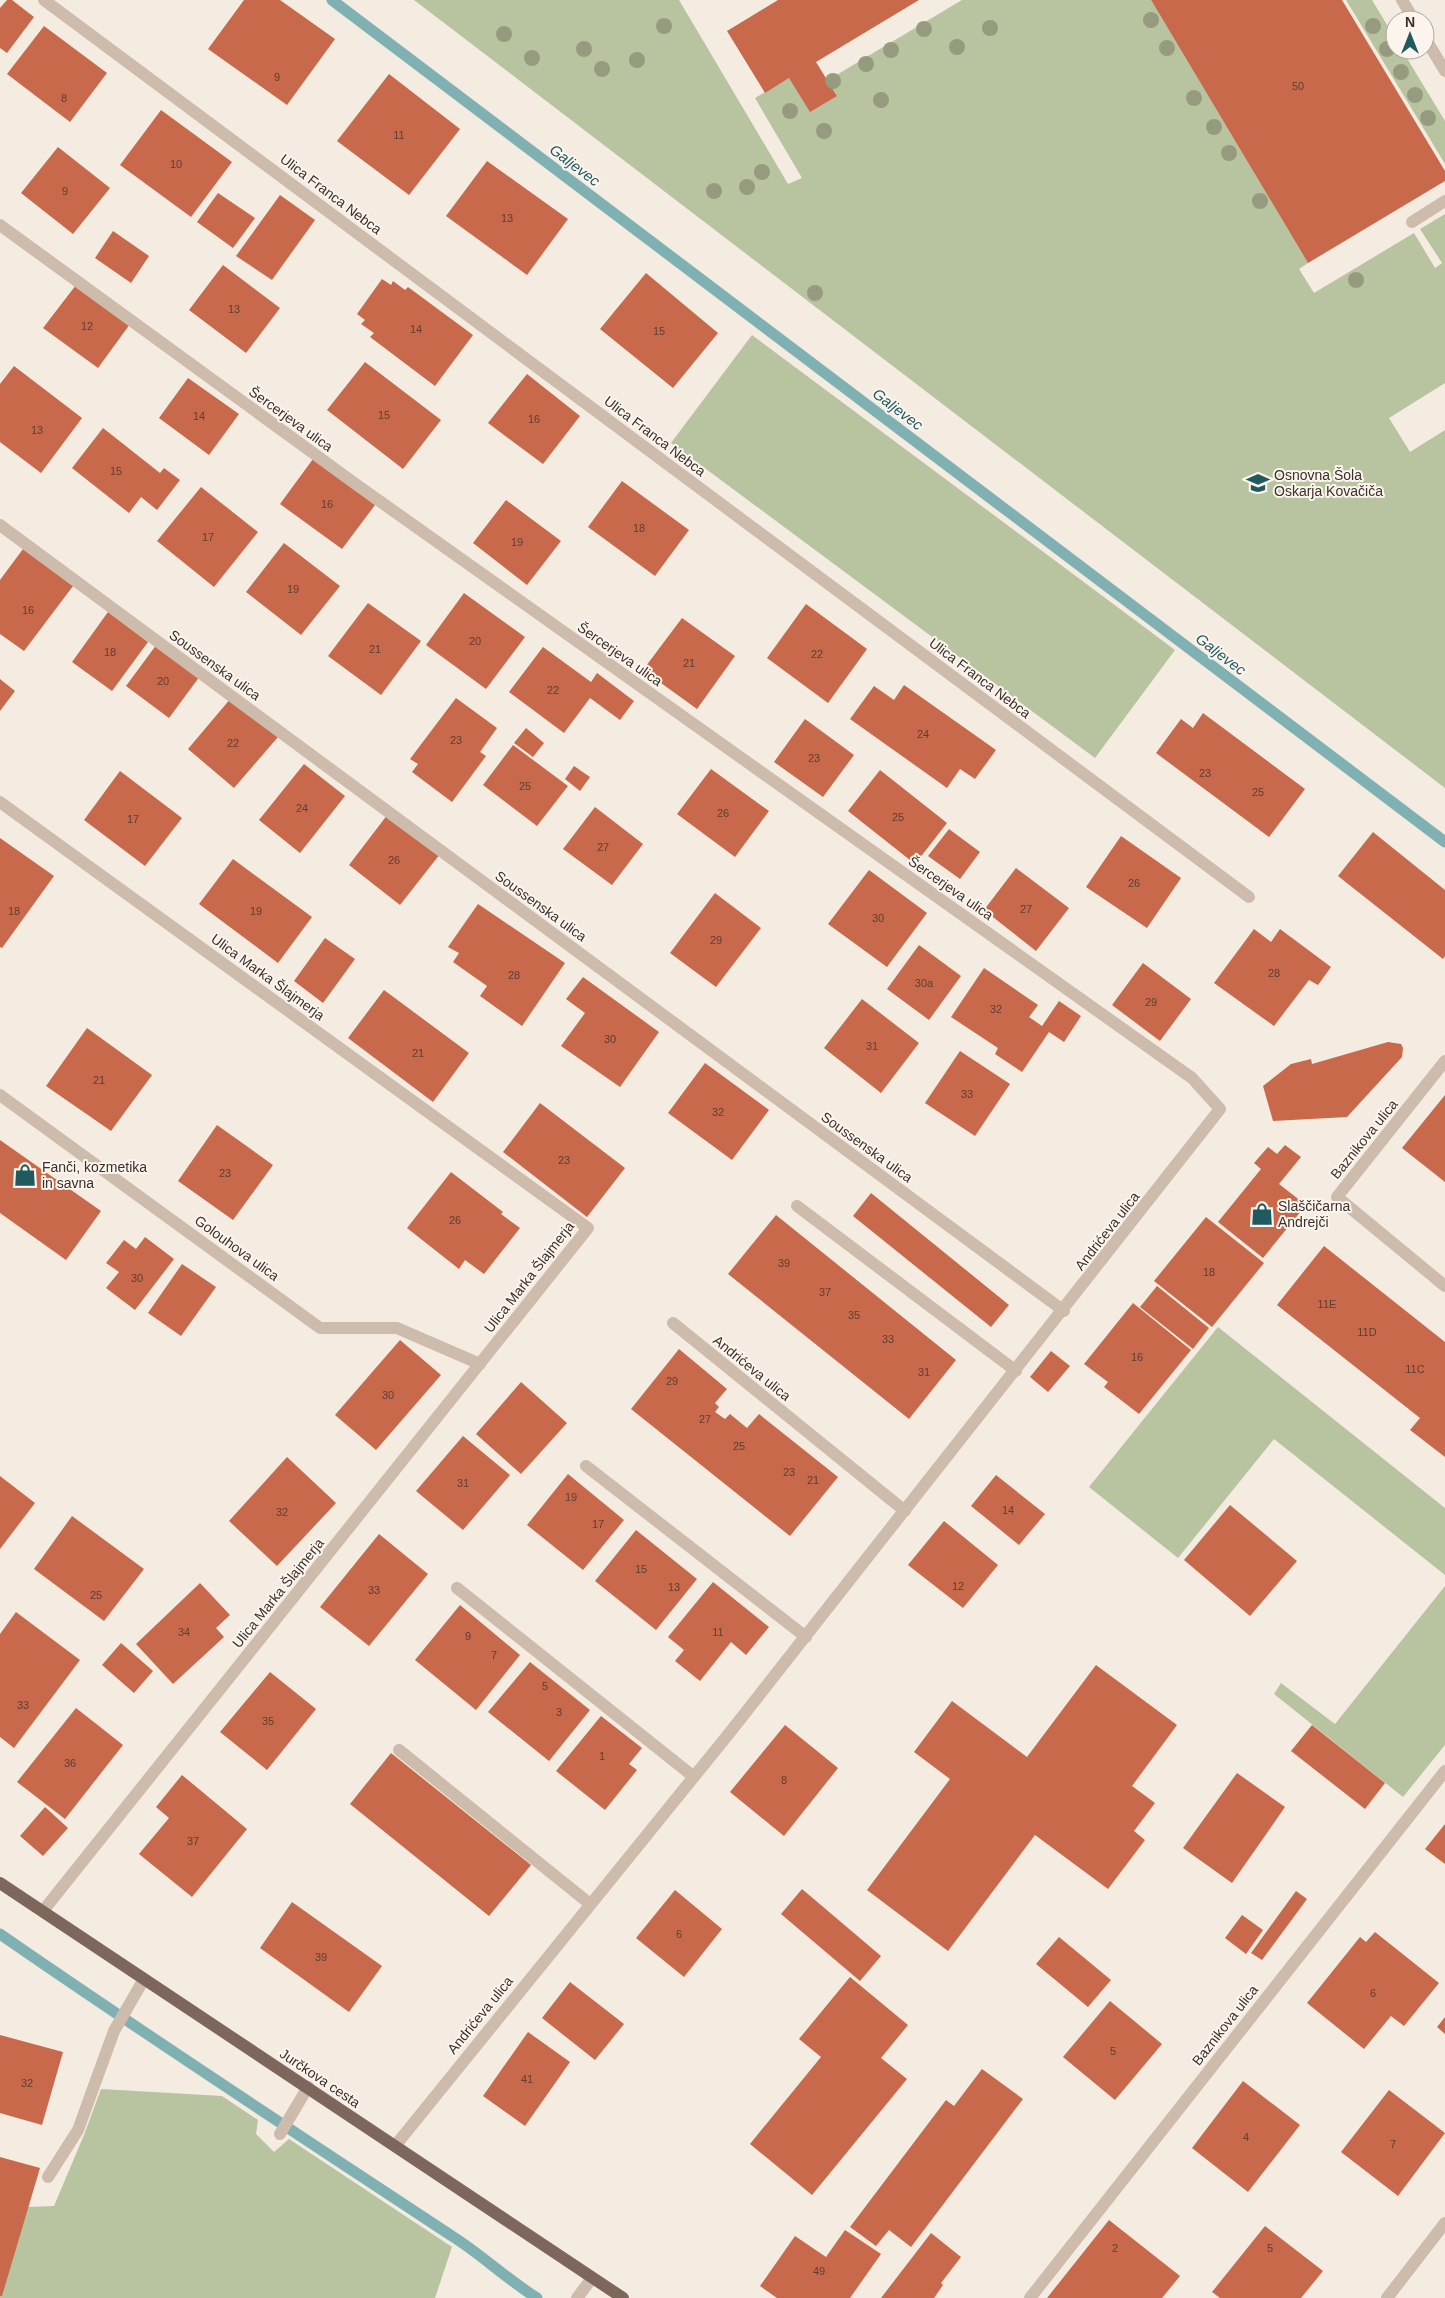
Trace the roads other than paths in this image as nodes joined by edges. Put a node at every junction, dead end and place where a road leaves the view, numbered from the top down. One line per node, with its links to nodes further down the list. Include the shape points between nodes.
1 (44, 0): 9 (street, Ulica Franca Nebca)
2 (1435, 54): 3 (street)
3 (1445, 71)
4 (1445, 201): 5 (street)
5 (1412, 222)
6 (0, 225): 12 (street, Šercerjeva ulica, via 356,485 1192,1078)
7 (0, 525): 15 (street, Soussenska ulica)
8 (0, 802): 17 (street, Ulica Marka Šlajmerja, via 588,1228)
9 (1248, 897)
10 (1445, 1061): 14 (street, Baznikova ulica, via 1337,1197)
11 (0, 1095): 17 (street, Golouhova ulica, via 320,1328 397,1328)
12 (1220, 1109): 15 (street, Andrićeva ulica)
13 (797, 1206): 18 (street)
14 (1445, 1286)
15 (1064, 1311): 18 (street, Andrićeva ulica)
16 (673, 1323): 20 (street, Andrićeva ulica)
17 (480, 1364): 28 (street, Ulica Marka Šlajmerja)
18 (1016, 1371): 20 (street, Andrićeva ulica)
19 (586, 1466): 22 (street)
20 (905, 1511): 22 (street, Andrićeva ulica)
21 (457, 1588): 25 (street)
22 (806, 1637): 25 (street, Andrićeva ulica)
23 (399, 1750): 27 (street)
24 (1445, 1771): 38 (street, Baznikova ulica)
25 (694, 1777): 27 (street, Andrićeva ulica)
26 (0, 1883): 28 (main road, Jurčkova cesta)
27 (590, 1904): 32 (street, Andrićeva ulica)
28 (43, 1912): 29 (main road, Jurčkova cesta)
29 (144, 1979): 30 (main road, Jurčkova cesta); 33 (street, via 114,2031 78,2130)
30 (308, 2088): 31 (street); 32 (main road, Jurčkova cesta)
31 (280, 2134)
32 (395, 2146): 35 (main road, Jurčkova cesta)
33 (48, 2177)
34 (1445, 2224): 39 (street)
35 (592, 2278): 36 (street); 37 (main road, Jurčkova cesta)
36 (578, 2297)
37 (623, 2298)
38 (1030, 2298)
39 (1387, 2298)

